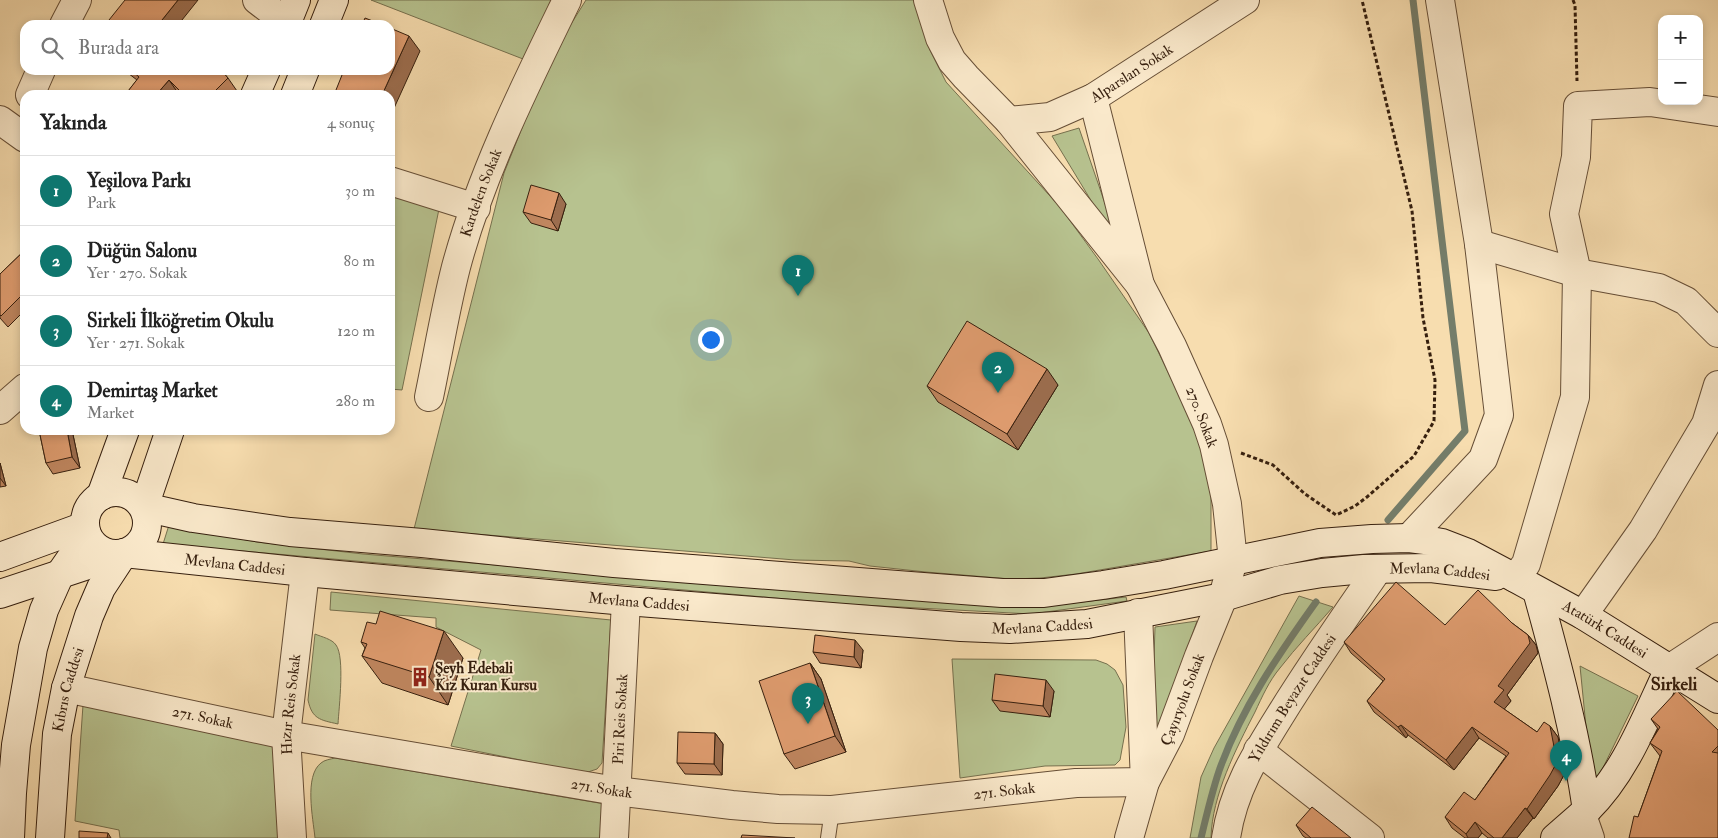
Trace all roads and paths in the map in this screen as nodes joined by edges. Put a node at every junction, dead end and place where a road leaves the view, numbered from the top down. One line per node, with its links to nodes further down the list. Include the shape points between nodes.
1 (77, 0): 11 (street)
2 (256, 0): 10 (street)
3 (334, 0): 12 (street)
4 (567, 0): 24 (street, Kardelen Sokak, via 520,99)
5 (928, 0): 22 (street, via 940,38 952,61)
6 (1362, 0): 35 (path, via 1412,211 1424,318 1435,380 1434,421 1414,456 1367,498 1336,515 1305,494 1273,465)
7 (1440, 0): 25 (street)
8 (1573, 0): 20 (path)
9 (1236, 3): 19 (street, Alparslan Sokak)
10 (290, 16)
11 (67, 20)
12 (326, 20)
13 (39, 75): 16 (street)
14 (264, 75): 17 (street)
15 (303, 75): 18 (street)
16 (32, 90)
17 (257, 90)
18 (297, 90)
19 (1093, 98): 22 (street, Alparslan Sokak, via 1050,117); 27 (street)
20 (1578, 106): 21 (street, via 1650,102); 26 (street, via 1576,157 1564,214)
21 (1718, 112)
22 (1009, 121): 27 (street)
23 (395, 183): 24 (street)
24 (476, 208): 31 (street, Kardelen Sokak, via 456,268)
25 (1479, 244): 26 (street); 39 (street, via 1499,415 1483,459)
26 (1577, 273): 28 (street, via 1659,288 1686,301); 46 (street, via 1575,397 1526,564)
27 (1140, 285): 35 (street, 270. Sokak, via 1176,354)
28 (1718, 333)
29 (1718, 385): 51 (street, via 1706,424 1643,530)
30 (20, 392): 32 (street)
31 (429, 397)
32 (0, 410)
33 (123, 435): 36 (street)
34 (168, 435): 37 (street)
35 (1214, 445): 42 (street, 270. Sokak)
36 (101, 496): 37 (street, via 120,491 138,499); 38 (street, via 88,509)
37 (144, 507): 40 (street, via 148,526 145,535 140,544); 42 (street, Atatürk Caddesi, via 235,525 339,537 614,563 1002,593 1044,593 1103,586)
38 (86, 531): 40 (street, via 92,543 106,552); 41 (street); 45 (street)
39 (1409, 538): 42 (street, Atatürk Caddesi, via 1320,543); 46 (street, Atatürk Caddesi, via 1442,543)
40 (124, 553): 44 (street, Mevlana Caddesi); 45 (street, Mevlana Caddesi); 54 (street, Kıbrıs Caddesi, via 101,588)
41 (0, 557)
42 (1233, 560): 48 (street, Çayıryolu Sokak)
43 (1371, 569): 46 (street, Mevlana Caddesi, via 1431,568); 48 (street, Mevlana Caddesi, via 1280,580); 57 (street, Yıldırım Beyazıt Caddesi)
44 (305, 572): 49 (street, Mevlana Caddesi); 56 (street, Hızır Reis Sokak)
45 (60, 574): 47 (street, Mevlana Caddesi); 63 (street, via 44,610 33,648 16,745)
46 (1526, 584): 51 (street, Atatürk Caddesi); 61 (street, via 1565,695 1575,739)
47 (0, 594)
48 (1223, 596): 50 (street, Mevlana Caddesi); 58 (street, Çayıryolu Sokak, via 1170,734)
49 (626, 601): 50 (street, Mevlana Caddesi, via 1010,629 1087,624); 59 (street, Piri Reis Sokak)
50 (1138, 613): 58 (street)
51 (1583, 615): 53 (street, Atatürk Caddesi)
52 (1718, 638): 53 (street)
53 (1669, 669): 55 (street, Atatürk Caddesi); 61 (street, via 1629,751)
54 (66, 688): 56 (street, 271. Sokak); 64 (street, Kıbrıs Caddesi, via 57,734)
55 (1718, 699)
56 (286, 735): 59 (street, 271. Sokak); 65 (street, Hızır Reis Sokak)
57 (1258, 750): 68 (street, Yıldırım Beyazıt Caddesi, via 1237,791); 69 (street)
58 (1145, 782): 60 (street, 271. Sokak, via 1076,783); 62 (street, Çayıryolu Sokak)
59 (616, 791): 60 (street, 271. Sokak, via 732,806); 66 (street, Piri Reis Sokak)
60 (832, 810): 67 (lane)
61 (1586, 821): 70 (street)
62 (1136, 831)
63 (10, 838)
64 (50, 838)
65 (292, 838)
66 (614, 838)
67 (828, 838)
68 (1226, 838)
69 (1370, 838)
70 (1555, 838)

